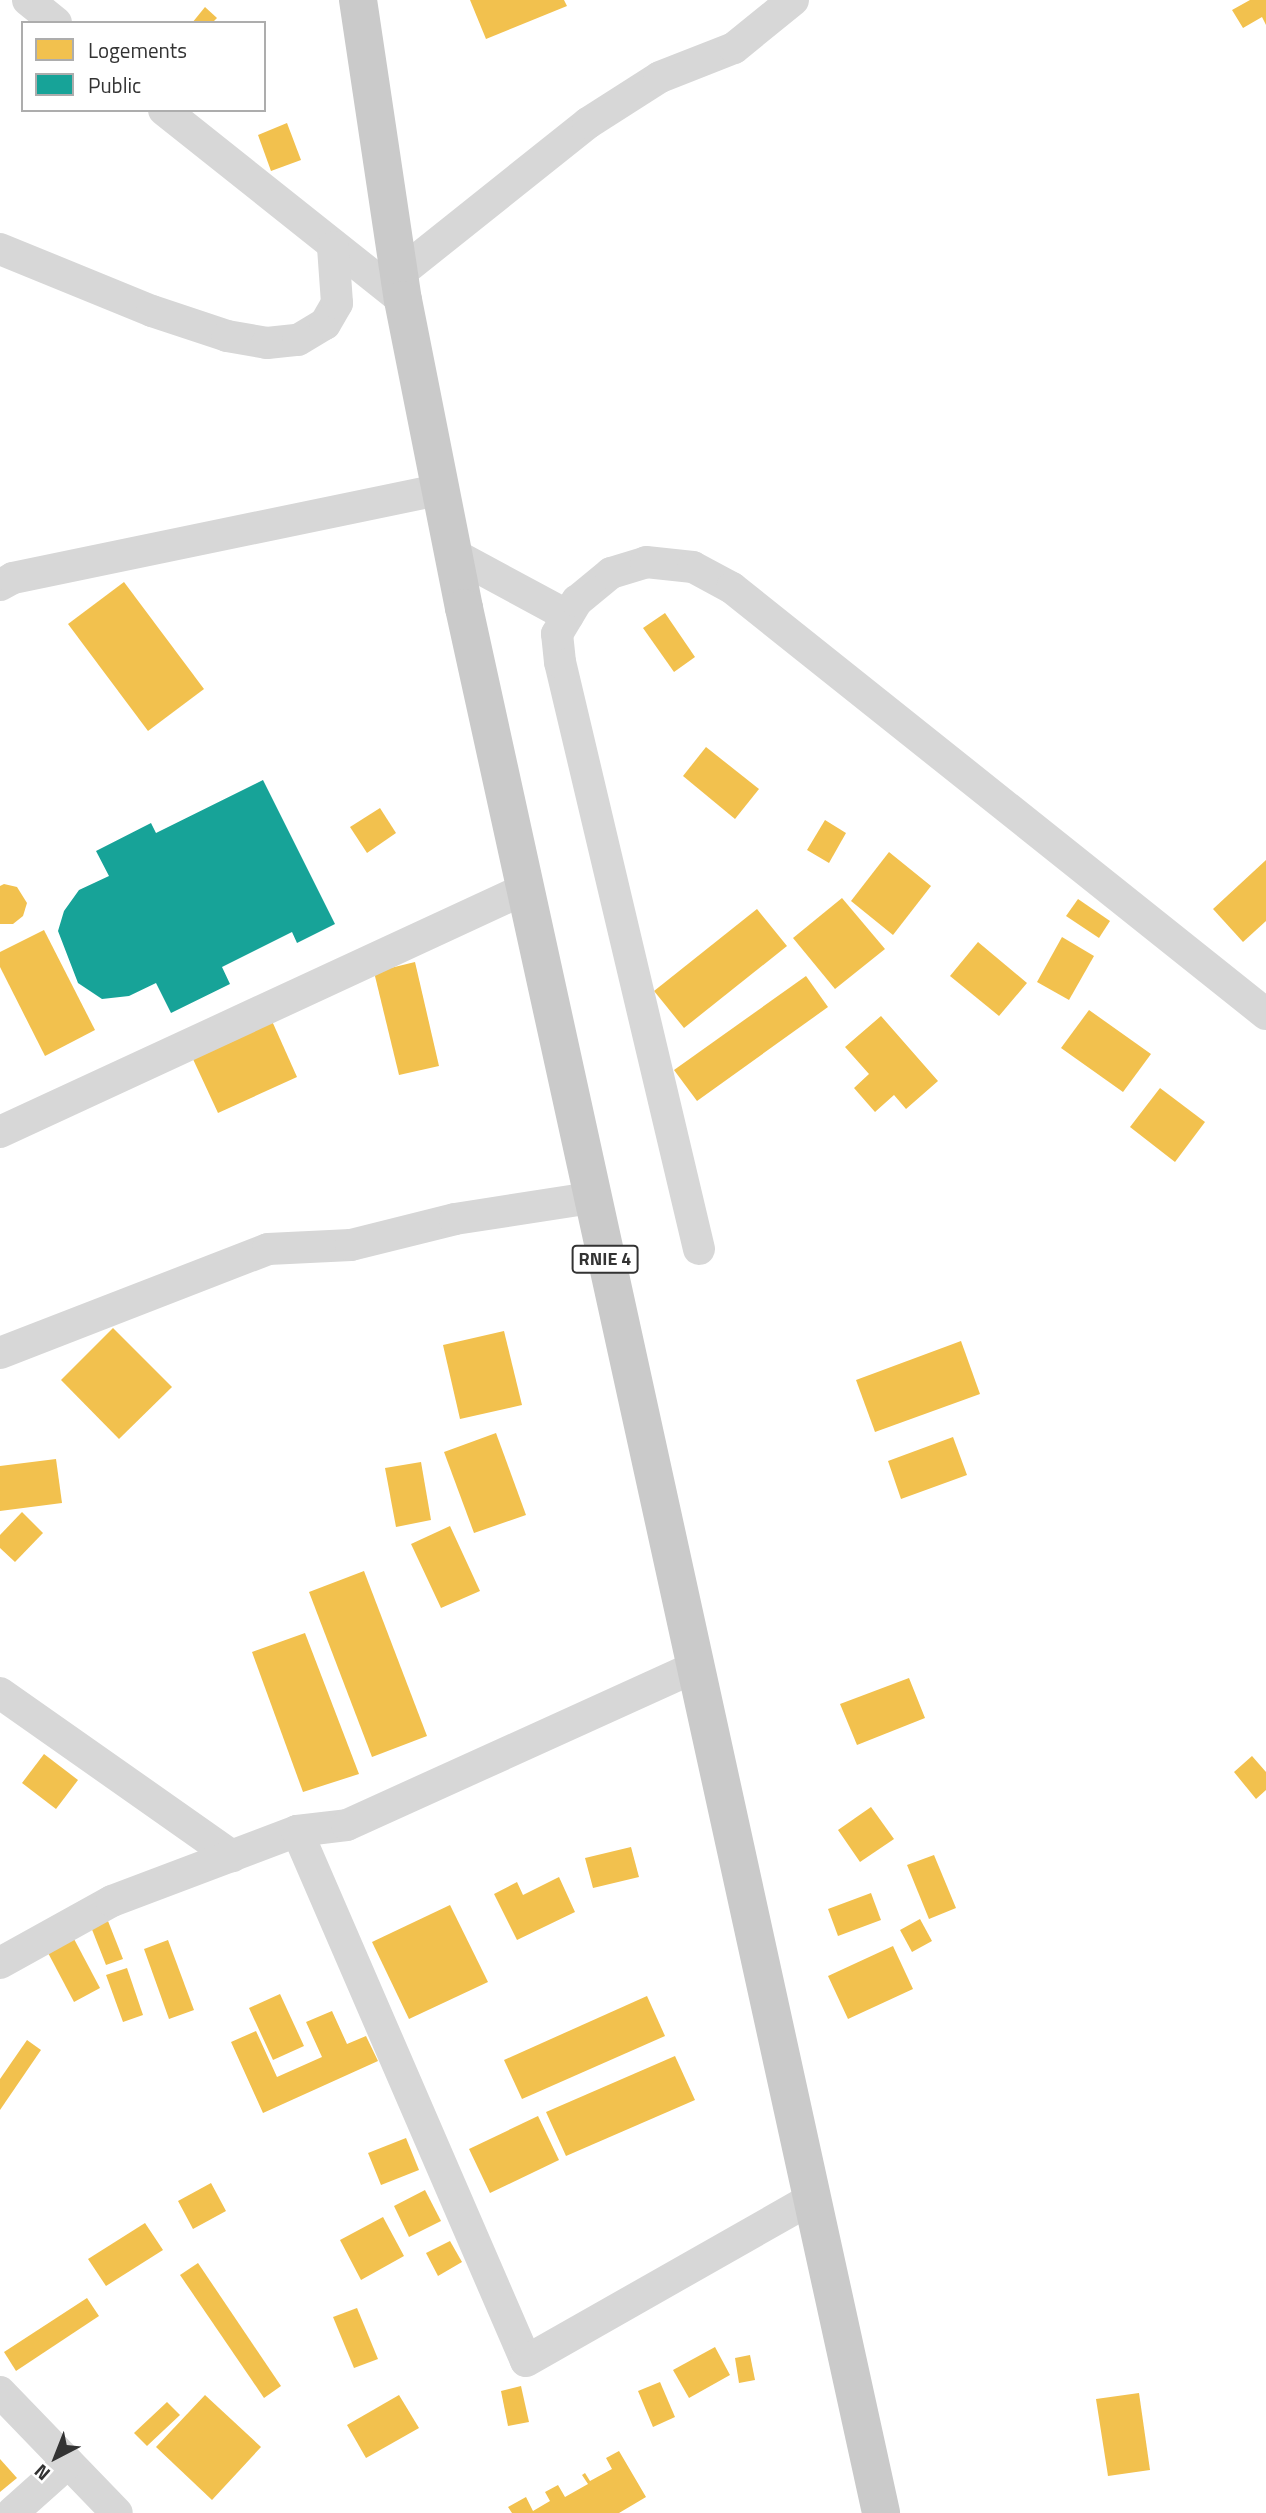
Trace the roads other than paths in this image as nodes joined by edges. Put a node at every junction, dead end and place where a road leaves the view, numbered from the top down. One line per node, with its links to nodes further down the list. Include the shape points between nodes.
1 (28, 0): 4 (street)
2 (358, 0): 8 (main road, RNIE 4)
3 (793, 0): 8 (street, via 734,48 660,77 588,124)
4 (54, 21)
5 (166, 112): 6 (street)
6 (333, 247): 7 (street, via 337,303 325,324 298,340 267,344 152,311); 8 (street)
7 (0, 249)
8 (402, 287): 9 (main road, RNIE 4)
9 (441, 489): 10 (main road, RNIE 4); 11 (street, via 13,578)
10 (457, 556): 12 (street); 13 (main road, RNIE 4)
11 (0, 585)
12 (568, 616): 14 (street, via 577,601 611,573 646,562 693,567 732,588); 17 (street, via 557,634 560,662)
13 (525, 889): 15 (street); 16 (main road, RNIE 4)
14 (1266, 1014)
15 (0, 1132)
16 (591, 1198): 18 (street, via 455,1219 351,1245 268,1249); 19 (main road, RNIE 4)
17 (699, 1249)
18 (0, 1353)
19 (695, 1667): 21 (street, via 347,1825); 24 (main road, RNIE 4)
20 (0, 1693): 22 (street)
21 (297, 1831): 22 (street); 24 (street, via 526,2361)
22 (232, 1856): 23 (street, via 112,1901)
23 (0, 1963)
24 (813, 2198): 29 (main road, RNIE 4)
25 (0, 2392): 26 (street)
26 (68, 2463): 27 (street); 28 (street)
27 (12, 2513)
28 (117, 2513)
29 (881, 2513)

